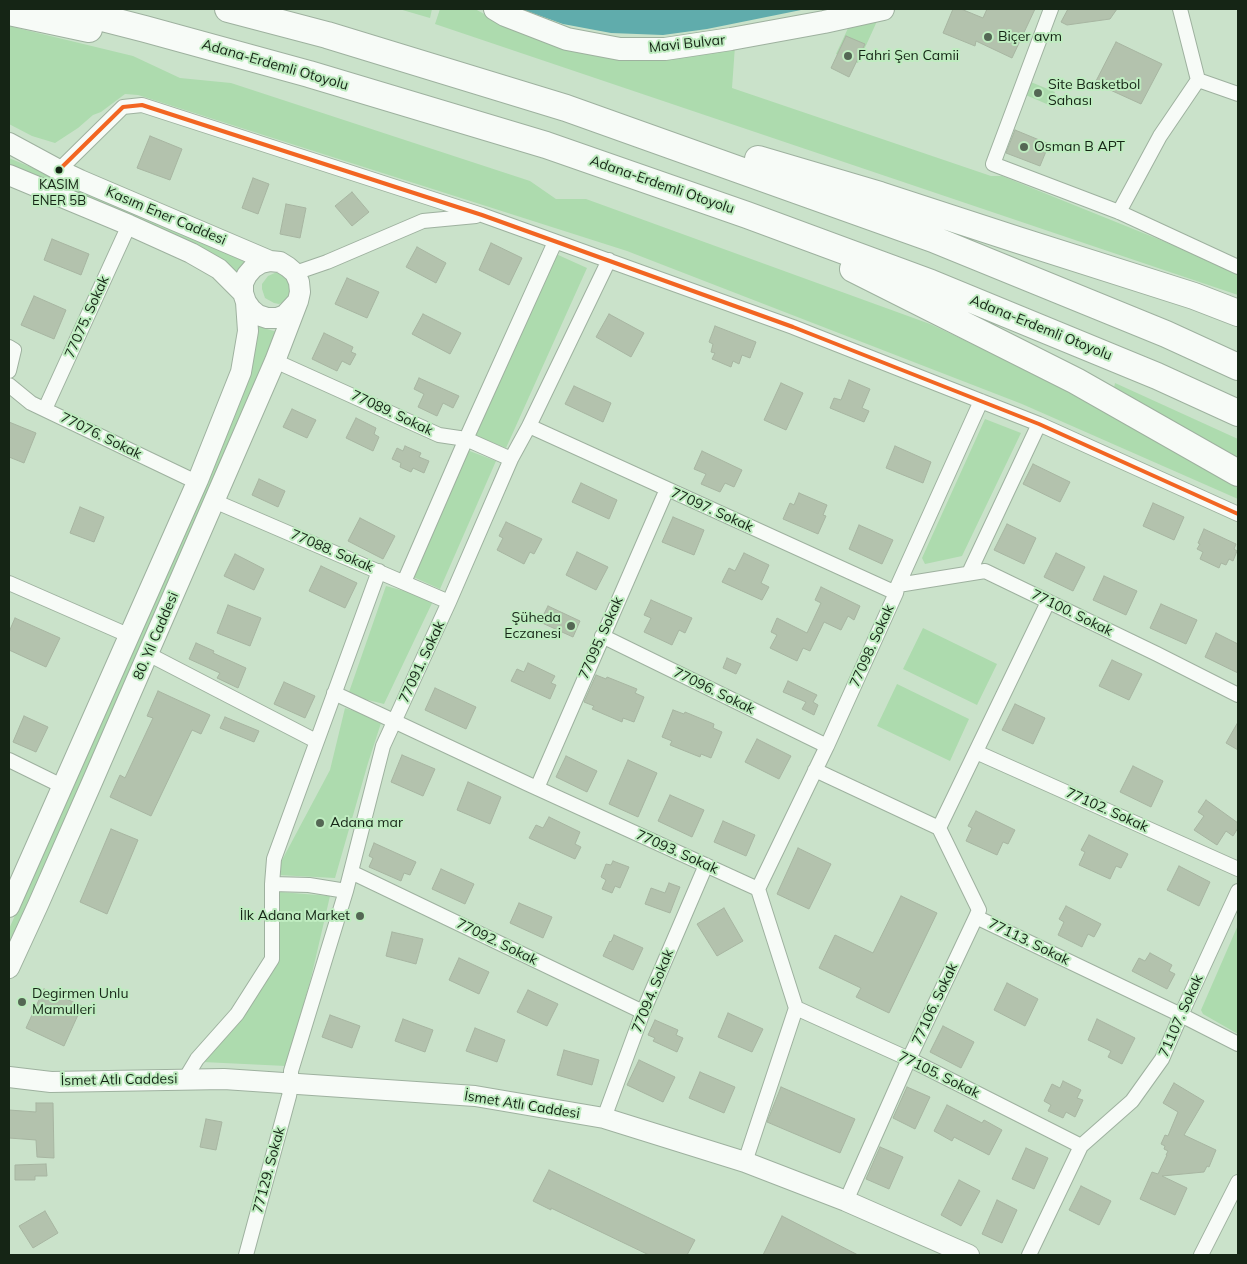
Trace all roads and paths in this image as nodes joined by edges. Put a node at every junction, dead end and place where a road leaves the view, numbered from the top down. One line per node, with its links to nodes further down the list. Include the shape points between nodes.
1 (67, 9): 8 (highway, Adana-Erdemli Otoyolu)
2 (228, 9): 11 (highway)
3 (495, 9): 4 (main road, Mavi Bulvar, via 567,39 620,49 665,49 731,39)
4 (883, 9)
5 (1051, 9): 19 (street, via 993,164)
6 (1180, 9): 9 (street)
7 (9, 12): 8 (highway, via 70,26)
8 (234, 53): 21 (highway, Adana-Erdemli Otoyolu, via 546,145)
9 (1198, 80): 10 (street); 19 (street, via 1160,136)
10 (1238, 94)
11 (566, 108): 30 (highway, via 774,163 1194,296); 33 (highway, via 933,238)
12 (9, 143): 15 (main road, Kasım Ener Caddesi)
13 (9, 152): 17 (main road, via 54,175)
14 (9, 168): 18 (main road, via 49,186)
15 (59, 170): 17 (main road, Kasım Ener Caddesi); 20 (street, via 123,107 142,105)
16 (9, 175): 18 (main road, Kasım Ener Caddesi)
17 (80, 180): 25 (main road, Kasım Ener Caddesi)
18 (72, 201): 22 (main road, Kasım Ener Caddesi)
19 (1119, 212): 26 (street)
20 (482, 215): 23 (street); 27 (street, via 423,221)
21 (747, 215): 38 (highway, Adana-Erdemli Otoyolu, via 931,283); 43 (highway, via 1076,381)
22 (128, 225): 28 (main road, Kasım Ener Caddesi, via 219,269); 37 (street, 77075. Sokak)
23 (555, 242): 24 (street); 41 (street)
24 (609, 260): 36 (street, via 793,326); 40 (street, 77091. Sokak)
25 (270, 261): 27 (main road, via 280,262); 28 (main road, via 261,263 247,275 243,283)
26 (1238, 267)
27 (295, 273): 29 (main road, via 299,282)
28 (244, 297): 29 (main road, via 251,309 267,318 285,315); 44 (main road, 80. Yıl Caddesi, via 248,331 241,372)
29 (298, 301): 32 (main road, 80. Yıl Caddesi)
30 (1238, 313)
31 (9, 348): 34 (street, via 14,350)
32 (275, 361): 41 (street, 77089. Sokak, via 439,435); 46 (main road, 80. Yıl Caddesi)
33 (1238, 367)
34 (9, 371)
35 (9, 385): 37 (street, 77076. Sokak)
36 (980, 401): 39 (street); 52 (street, 77098. Sokak)
37 (44, 409): 44 (street, 77076. Sokak)
38 (1238, 413)
39 (1039, 424): 47 (street); 49 (street)
40 (528, 426): 42 (street, 77091. Sokak); 45 (street, 77097. Sokak)
41 (466, 439): 42 (street, 77089. Sokak); 50 (street)
42 (511, 459): 53 (street, 77091. Sokak)
43 (1238, 474)
44 (198, 480): 55 (main road, 80. Yıl Caddesi)
45 (667, 489): 52 (street, 77097. Sokak); 56 (street, 77095. Sokak)
46 (214, 500): 48 (street, 77088. Sokak); 57 (main road, 80. Yıl Caddesi)
47 (1238, 514)
48 (379, 572): 50 (street, 77088. Sokak); 58 (street)
49 (969, 573): 52 (street, 77100. Sokak); 54 (street, 77100. Sokak, via 984,571)
50 (404, 582): 53 (street, 77088. Sokak)
51 (9, 583): 55 (street)
52 (897, 589): 62 (street, 77098. Sokak)
53 (449, 602): 60 (street, 77091. Sokak)
54 (1048, 602): 59 (street, 77100. Sokak); 63 (street)
55 (129, 634): 66 (main road, 80. Yıl Caddesi)
56 (602, 636): 62 (street, 77096. Sokak); 67 (street, 77095. Sokak)
57 (148, 654): 61 (street); 78 (main road, 80. Yıl Caddesi)
58 (334, 693): 60 (street, 77093. Sokak); 61 (street)
59 (1238, 694)
60 (394, 722): 67 (street, 77093. Sokak); 71 (street, 77091. Sokak, via 382,746)
61 (316, 741): 72 (street, via 274,859)
62 (827, 746): 65 (street, 77098. Sokak)
63 (976, 752): 68 (street); 70 (street, 77102. Sokak)
64 (9, 760): 66 (street)
65 (815, 770): 68 (street); 73 (street, 77098. Sokak)
66 (62, 786): 76 (main road, 80. Yıl Caddesi)
67 (536, 788): 69 (street, 77093. Sokak)
68 (939, 828): 77 (street, 77113. Sokak, via 979,910)
69 (706, 864): 73 (street, 77093. Sokak); 80 (street, 77094. Sokak)
70 (1238, 869)
71 (351, 872): 74 (street, 77091. Sokak); 80 (street, 77092. Sokak)
72 (272, 884): 74 (street, via 309,884); 85 (street, via 272,958 237,1014 197,1059)
73 (758, 888): 79 (street)
74 (346, 891): 87 (street, 77091. Sokak, via 291,1071)
75 (1238, 891): 81 (street, 71107. Sokak)
76 (9, 907)
77 (976, 916): 81 (street, 77113. Sokak); 83 (street, 77106. Sokak)
78 (9, 968)
79 (796, 1008): 83 (street, 77105. Sokak); 91 (street)
80 (643, 1012): 89 (street, 77094. Sokak)
81 (1181, 1015): 82 (street, 77113. Sokak); 90 (street, 71107. Sokak, via 1162,1059 1132,1101)
82 (1238, 1044)
83 (909, 1059): 90 (street, 77105. Sokak); 93 (street, 77106. Sokak)
84 (9, 1077): 86 (main road, İsmet Atlı Caddesi)
85 (185, 1079): 86 (main road, İsmet Atlı Caddesi); 87 (main road, İsmet Atlı Caddesi)
86 (51, 1082): 88 (main road, İsmet Atlı Caddesi)
87 (291, 1084): 89 (main road, İsmet Atlı Caddesi, via 475,1096); 94 (street, 77129. Sokak)
88 (9, 1088)
89 (604, 1118): 91 (main road, İsmet Atlı Caddesi)
90 (1081, 1146): 96 (street, 71107. Sokak)
91 (745, 1162): 93 (main road, İsmet Atlı Caddesi)
92 (1238, 1182): 97 (street)
93 (846, 1202): 95 (main road, İsmet Atlı Caddesi)
94 (246, 1255)
95 (969, 1255)
96 (1029, 1255)
97 (1201, 1255)

